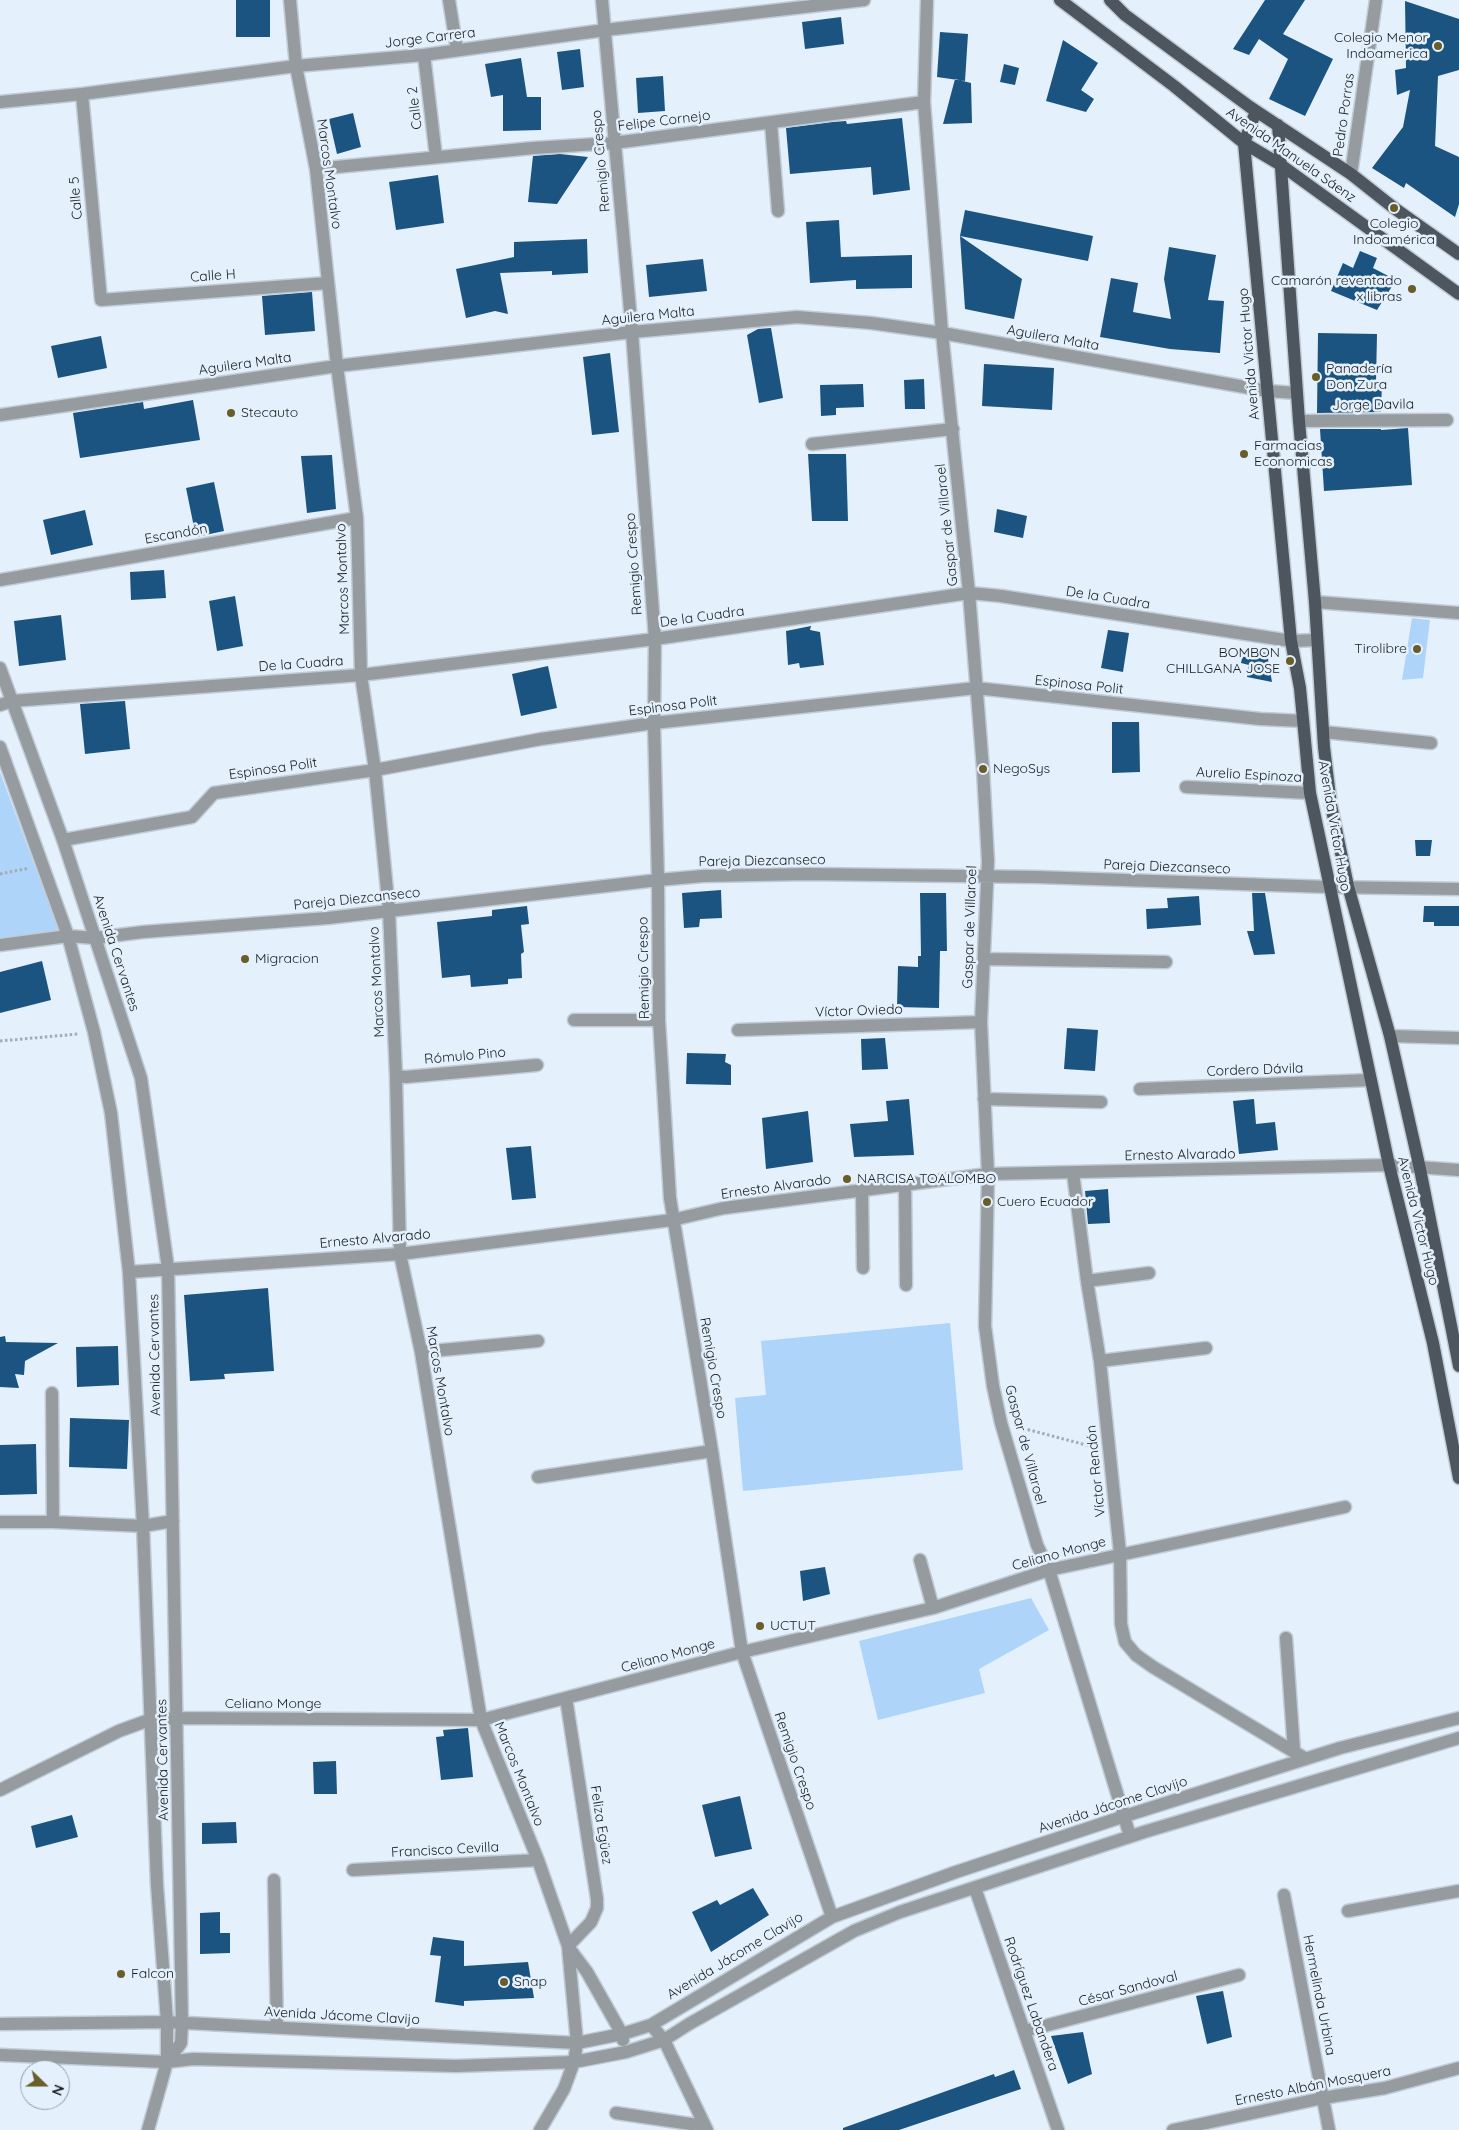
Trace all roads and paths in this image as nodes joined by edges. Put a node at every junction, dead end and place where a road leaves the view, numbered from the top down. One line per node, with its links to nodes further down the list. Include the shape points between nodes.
1 (290, 0): 12 (street, Marcos Montalvo)
2 (450, 0): 10 (street)
3 (602, 0): 9 (street, Remigio Crespo)
4 (864, 0): 9 (street, Jorge Carrera)
5 (927, 0): 15 (street, Gaspar de Villaroel)
6 (1060, 0): 20 (main road, Avenida Manuela Sáenz)
7 (1110, 0): 16 (main road, Avenida Manuela Sáenz, via 1125,15)
8 (1376, 0): 24 (street, Pedro Porras)
9 (605, 30): 10 (street, Jorge Carrera); 19 (street, Remigio Crespo)
10 (457, 50): 11 (street, Jorge Carrera)
11 (424, 56): 12 (street, Jorge Carrera); 21 (street, Calle 2)
12 (296, 66): 13 (street, Jorge Carrera); 23 (street, Marcos Montalvo)
13 (82, 94): 14 (street, Jorge Carrera); 29 (street, Calle 5)
14 (0, 102)
15 (924, 102): 17 (street, Felipe Cornejo); 31 (street, Gaspar de Villaroel)
16 (1256, 111): 18 (main road, Avenida Manuela Sáenz); 20 (main road, Avenida Victor Hugo)
17 (771, 123): 19 (street, Felipe Cornejo); 25 (street)
18 (1278, 125): 22 (main road, Avenida Victor Hugo); 24 (main road, Avenida Manuela Sáenz)
19 (614, 143): 21 (street, Felipe Cornejo); 30 (street, Remigio Crespo)
20 (1244, 143): 22 (main road, Avenida Manuela Sáenz); 33 (main road, Avenida Victor Hugo)
21 (436, 157): 23 (street, Felipe Cornejo)
22 (1281, 165): 28 (main road, Avenida Manuela Sáenz); 34 (main road, Avenida Victor Hugo)
23 (316, 169): 27 (street, Marcos Montalvo)
24 (1351, 174): 26 (main road, Avenida Manuela Sáenz)
25 (778, 211)
26 (1459, 254)
27 (328, 283): 29 (street, Calle H); 32 (street, Marcos Montalvo)
28 (1459, 294)
29 (101, 300)
30 (632, 332): 31 (street, Aguilera Malta, via 797,317); 32 (street, Aguilera Malta); 45 (street, Remigio Crespo)
31 (942, 333): 33 (street, Aguilera Malta); 38 (street, Gaspar de Villaroel)
32 (337, 366): 35 (street, Aguilera Malta); 40 (street, Marcos Montalvo)
33 (1267, 391): 34 (street, Aguilera Malta); 47 (main road, Avenida Victor Hugo)
34 (1297, 393): 37 (main road, Avenida Victor Hugo)
35 (0, 415)
36 (1447, 420): 37 (street, Jorge Davila)
37 (1299, 421): 43 (main road, Avenida Victor Hugo)
38 (952, 429): 39 (street); 42 (street, Gaspar de Villaroel)
39 (812, 444)
40 (357, 518): 41 (street, Escandón); 49 (street, Marcos Montalvo)
41 (0, 580)
42 (969, 594): 45 (street, De la Cuadra); 47 (street, De la Cuadra, via 1001,596); 50 (street, Gaspar de Villaroel)
43 (1315, 602): 44 (street); 46 (main road, Avenida Victor Hugo)
44 (1459, 613)
45 (654, 639): 49 (street, De la Cuadra); 53 (street, Remigio Crespo)
46 (1317, 640): 47 (street, De la Cuadra); 54 (main road, Avenida Victor Hugo)
47 (1291, 641): 52 (main road, Avenida Victor Hugo)
48 (0, 668): 51 (street, Avenida Cervantes)
49 (361, 675): 51 (street, De la Cuadra); 57 (street, Marcos Montalvo)
50 (976, 688): 52 (street, Espinosa Polit); 53 (street, Espinosa Polit); 63 (street, Gaspar de Villaroel)
51 (6, 703): 60 (street, Avenida Cervantes)
52 (1303, 721): 59 (main road, Avenida Victor Hugo)
53 (654, 722): 57 (street, Espinosa Polit); 64 (street, Remigio Crespo)
54 (1324, 732): 55 (street); 65 (main road, Avenida Victor Hugo, via 1331,805)
55 (1431, 743)
56 (0, 747): 61 (street, Avenida Cervantes)
57 (375, 770): 60 (street, Espinosa Polit, via 214,793 192,817); 68 (street, Marcos Montalvo)
58 (1186, 787): 59 (street, Aurelio Espinoza)
59 (1310, 793): 66 (main road, Avenida Victor Hugo)
60 (63, 840): 70 (street, Avenida Cervantes)
61 (44, 865): 62 (path); 69 (street, Avenida Cervantes)
62 (0, 874)
63 (988, 878): 64 (street, Pareja Diezcanseco, via 808,874); 66 (street, Pareja Diezcanseco); 72 (street, Gaspar de Villaroel)
64 (658, 880): 68 (street, Pareja Diezcanseco); 75 (street, Remigio Crespo)
65 (1348, 886): 66 (street, Pareja Diezcanseco); 67 (street, Pareja Diezcanseco); 79 (main road, Avenida Victor Hugo)
66 (1328, 887): 84 (main road, Avenida Victor Hugo)
67 (1459, 889)
68 (389, 910): 70 (street, Pareja Diezcanseco); 83 (street, Marcos Montalvo)
69 (68, 936): 70 (street, Pareja Diezcanseco); 71 (street, Pareja Diezcanseco); 78 (street, Avenida Cervantes)
70 (95, 938): 97 (street, Avenida Cervantes, via 141,1078)
71 (0, 945)
72 (984, 959): 73 (street); 76 (street, Gaspar de Villaroel)
73 (1166, 962)
74 (574, 1020): 75 (street)
75 (659, 1020): 95 (street, Remigio Crespo)
76 (981, 1022): 77 (street, Víctor Oviedo); 86 (street, Gaspar de Villaroel)
77 (738, 1030)
78 (94, 1032): 81 (path); 99 (street, Avenida Cervantes, via 111,1114)
79 (1390, 1036): 80 (street); 89 (main road, Avenida Victor Hugo)
80 (1459, 1038)
81 (0, 1040)
82 (537, 1064): 83 (street, Rómulo Pino)
83 (396, 1076): 96 (street, Marcos Montalvo)
84 (1370, 1080): 85 (street, Cordero Dávila); 88 (main road, Avenida Victor Hugo)
85 (1140, 1088)
86 (984, 1099): 87 (street); 92 (street, Gaspar de Villaroel)
87 (1101, 1102)
88 (1389, 1165): 89 (street, Ernesto Alvarado); 91 (street, Ernesto Alvarado); 113 (main road, Avenida Victor Hugo, via 1432,1343)
89 (1420, 1169): 90 (street, Ernesto Alvarado); 107 (main road, Avenida Victor Hugo)
90 (1459, 1170)
91 (1073, 1173): 92 (street, Ernesto Alvarado); 101 (street, Víctor Rendón)
92 (988, 1174): 93 (street, Ernesto Alvarado); 109 (street, Gaspar de Villaroel, via 985,1326)
93 (905, 1184): 94 (street, Ernesto Alvarado); 102 (street)
94 (862, 1190): 95 (street, Ernesto Alvarado, via 724,1208); 98 (street)
95 (672, 1220): 96 (street, Ernesto Alvarado); 111 (street, Remigio Crespo)
96 (400, 1254): 97 (street, Ernesto Alvarado); 105 (street, Marcos Montalvo)
97 (168, 1268): 99 (street, Ernesto Alvarado); 115 (street, Avenida Cervantes)
98 (863, 1268)
99 (129, 1272): 118 (street, Avenida Cervantes)
100 (1149, 1273): 101 (street)
101 (1087, 1281): 106 (street, Víctor Rendón)
102 (906, 1285)
103 (538, 1341): 105 (street)
104 (1206, 1348): 106 (street)
105 (421, 1352): 129 (street, Marcos Montalvo)
106 (1100, 1361): 110 (street, Víctor Rendón)
107 (1458, 1362)
108 (52, 1393): 117 (street)
109 (1001, 1423): 110 (path); 121 (street, Gaspar de Villaroel, via 1038,1545)
110 (1109, 1450): 119 (street, Víctor Rendón)
111 (712, 1451): 112 (street); 124 (street, Remigio Crespo)
112 (538, 1477)
113 (1459, 1478)
114 (1345, 1507): 119 (street, Celiano Monge)
115 (173, 1521): 118 (street); 126 (street, Avenida Cervantes)
116 (0, 1522): 117 (street)
117 (53, 1522): 118 (street)
118 (143, 1526): 128 (street, Avenida Cervantes)
119 (1120, 1553): 121 (street, Celiano Monge); 131 (street, Víctor Rendón, via 1121,1624 1125,1642 1136,1655)
120 (920, 1560): 122 (street)
121 (1049, 1570): 122 (street, Celiano Monge); 134 (street, Gaspar de Villaroel)
122 (933, 1608): 124 (street, Celiano Monge)
123 (1286, 1638): 131 (street)
124 (742, 1652): 125 (street, Celiano Monge); 143 (street, Remigio Crespo)
125 (566, 1698): 129 (street, Celiano Monge); 144 (street, Feliza Egüez, via 597,1899 591,1922)
126 (178, 1718): 128 (street, Celiano Monge); 129 (street, Celiano Monge); 147 (street, Avenida Cervantes)
127 (1459, 1718): 132 (street, Avenida Jácome Clavijo)
128 (149, 1720): 133 (street, Celiano Monge, via 119,1731); 146 (street, Avenida Cervantes)
129 (481, 1720): 136 (street, Marcos Montalvo)
130 (1459, 1738): 135 (street)
131 (1294, 1751): 132 (street, Víctor Rendón)
132 (1306, 1759): 134 (street, Avenida Jácome Clavijo)
133 (0, 1790)
134 (1125, 1816): 135 (street, Gaspar de Villaroel); 143 (street, Avenida Jácome Clavijo)
135 (1130, 1836): 139 (street)
136 (538, 1860): 137 (street, Francisco Cevilla); 144 (street, Marcos Montalvo)
137 (353, 1870)
138 (274, 1880): 150 (street)
139 (974, 1888): 151 (street, Rodríguez Labandera); 153 (street, via 854,1931)
140 (1459, 1890): 142 (street)
141 (1284, 1895): 160 (street, Hermelinda Urbina)
142 (1348, 1911)
143 (832, 1917): 149 (street, Avenida Jácome Clavijo)
144 (568, 1946): 152 (street, Marcos Montalvo); 154 (street, Marcos Montalvo)
145 (1239, 1975): 151 (street, César Sandoval)
146 (167, 2022): 147 (street, Avenida Jácome Clavijo); 148 (street, Avenida Jácome Clavijo); 157 (street, Avenida Cervantes)
147 (182, 2023): 150 (street, Avenida Jácome Clavijo); 157 (street, Avenida Cervantes, via 181,2043)
148 (0, 2024)
149 (651, 2024): 152 (street, Avenida Jácome Clavijo); 153 (street)
150 (277, 2027): 154 (street, Avenida Jácome Clavijo)
151 (1025, 2031): 165 (street, Rodríguez Labandera)
152 (622, 2034): 154 (street, Avenida Jácome Clavijo); 155 (street, Marcos Montalvo)
153 (664, 2040): 155 (street); 162 (street)
154 (576, 2043): 158 (street, Marcos Montalvo)
155 (626, 2052): 158 (street)
156 (0, 2055): 157 (street)
157 (167, 2062): 158 (street, via 193,2059 456,2066); 163 (street, Avenida Cervantes)
158 (574, 2062): 164 (street, Marcos Montalvo, via 564,2089)
159 (1459, 2068): 160 (street, Ernesto Albán Mosquera, via 1385,2088)
160 (1324, 2098): 166 (street, Ernesto Albán Mosquera); 167 (street, Hermelinda Urbina)
161 (616, 2113): 162 (street)
162 (705, 2128)
163 (148, 2130)
164 (540, 2130)
165 (1058, 2130)
166 (1173, 2130)
167 (1329, 2130)

